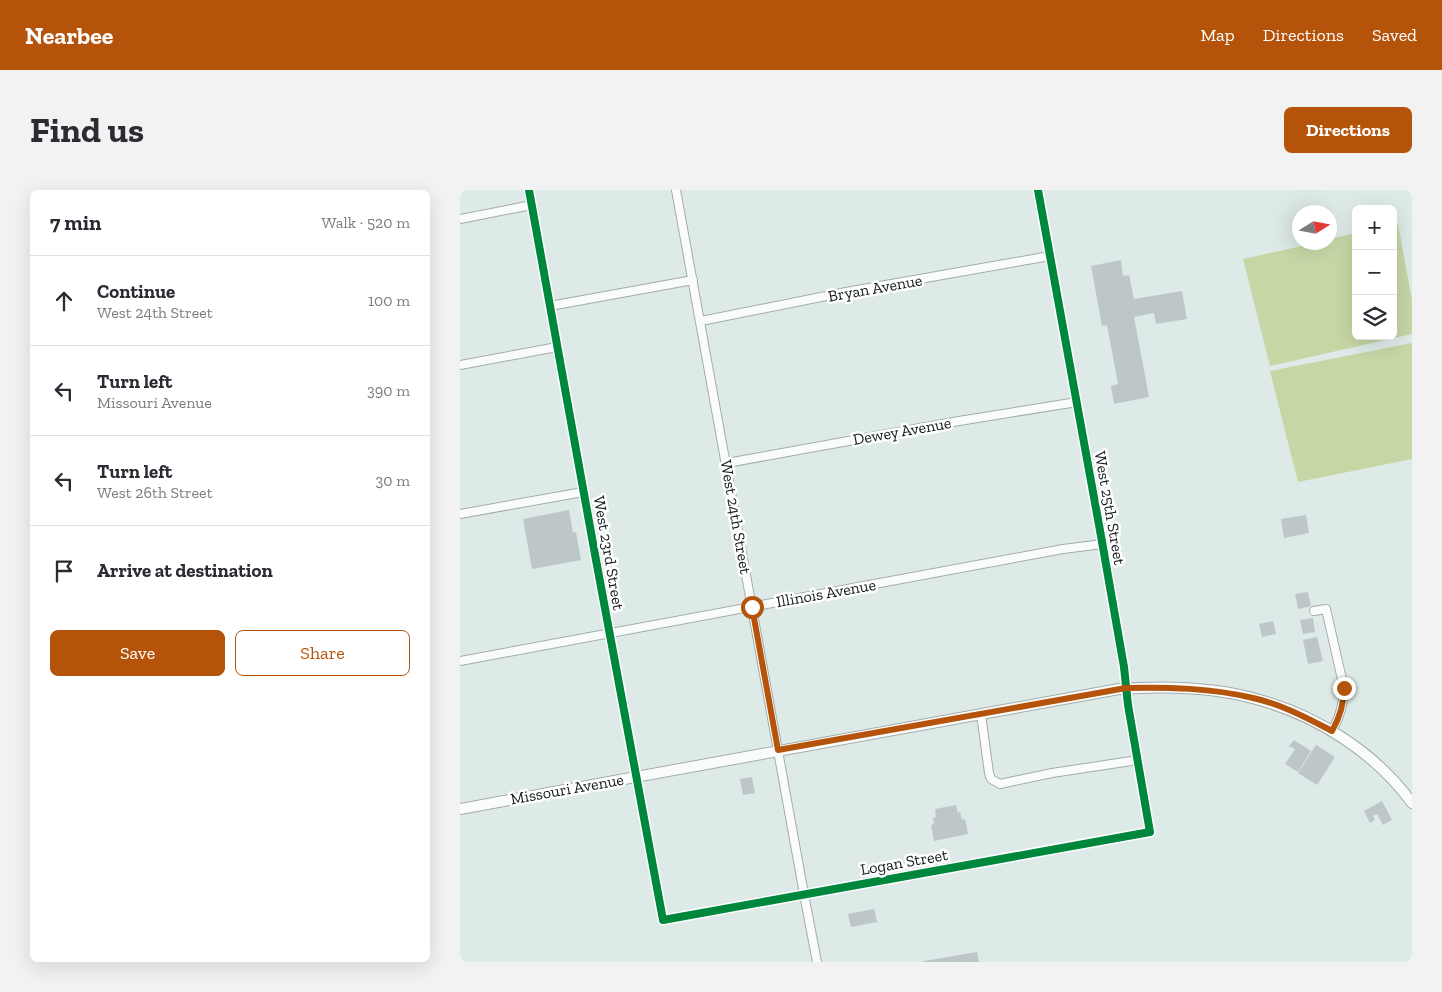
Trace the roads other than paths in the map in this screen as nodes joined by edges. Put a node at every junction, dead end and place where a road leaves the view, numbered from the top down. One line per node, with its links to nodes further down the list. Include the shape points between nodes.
1 (529, 190): 4 (street, West 23rd Street)
2 (676, 190): 7 (street, West 24th Street)
3 (1038, 190): 6 (street, West 25th Street)
4 (532, 206): 5 (street); 8 (street, West 23rd Street)
5 (460, 219)
6 (1050, 256): 9 (street, Bryan Avenue); 12 (street, West 25th Street)
7 (693, 280): 8 (street); 9 (street, West 24th Street)
8 (550, 306): 10 (street, West 23rd Street)
9 (701, 321): 13 (street, West 24th Street)
10 (557, 346): 11 (street); 14 (street, West 23rd Street)
11 (460, 364)
12 (1077, 402): 13 (street, Dewey Avenue); 16 (street, West 25th Street)
13 (727, 463): 17 (street, West 24th Street)
14 (584, 492): 15 (street); 19 (street, West 23rd Street)
15 (460, 514)
16 (1103, 544): 17 (street, Illinois Avenue); 21 (street, West 25th Street)
17 (752, 607): 19 (street, Illinois Avenue); 24 (street, West 24th Street)
18 (1314, 611): 23 (street, via 1326,609 1344,688 1342,711)
19 (609, 633): 20 (street, Illinois Avenue); 26 (street, West 23rd Street)
20 (460, 660)
21 (1126, 688): 22 (street, Missouri Avenue); 23 (street, Missouri Avenue, via 1196,689 1255,698); 25 (street, West 25th Street)
22 (981, 714): 24 (street, Missouri Avenue); 25 (street, via 989,773 991,779 1000,784)
23 (1332, 731): 27 (street, Missouri Avenue, via 1373,761)
24 (778, 750): 26 (street, Missouri Avenue); 30 (street, West 24th Street)
25 (1138, 760): 29 (street, West 25th Street)
26 (636, 776): 28 (street, Missouri Avenue); 31 (street, West 23rd Street)
27 (1411, 799)
28 (460, 809)
29 (1150, 832): 30 (street, Logan Street)
30 (804, 894): 31 (street, Logan Street); 32 (street, West 24th Street)
31 (663, 920)
32 (817, 962)

